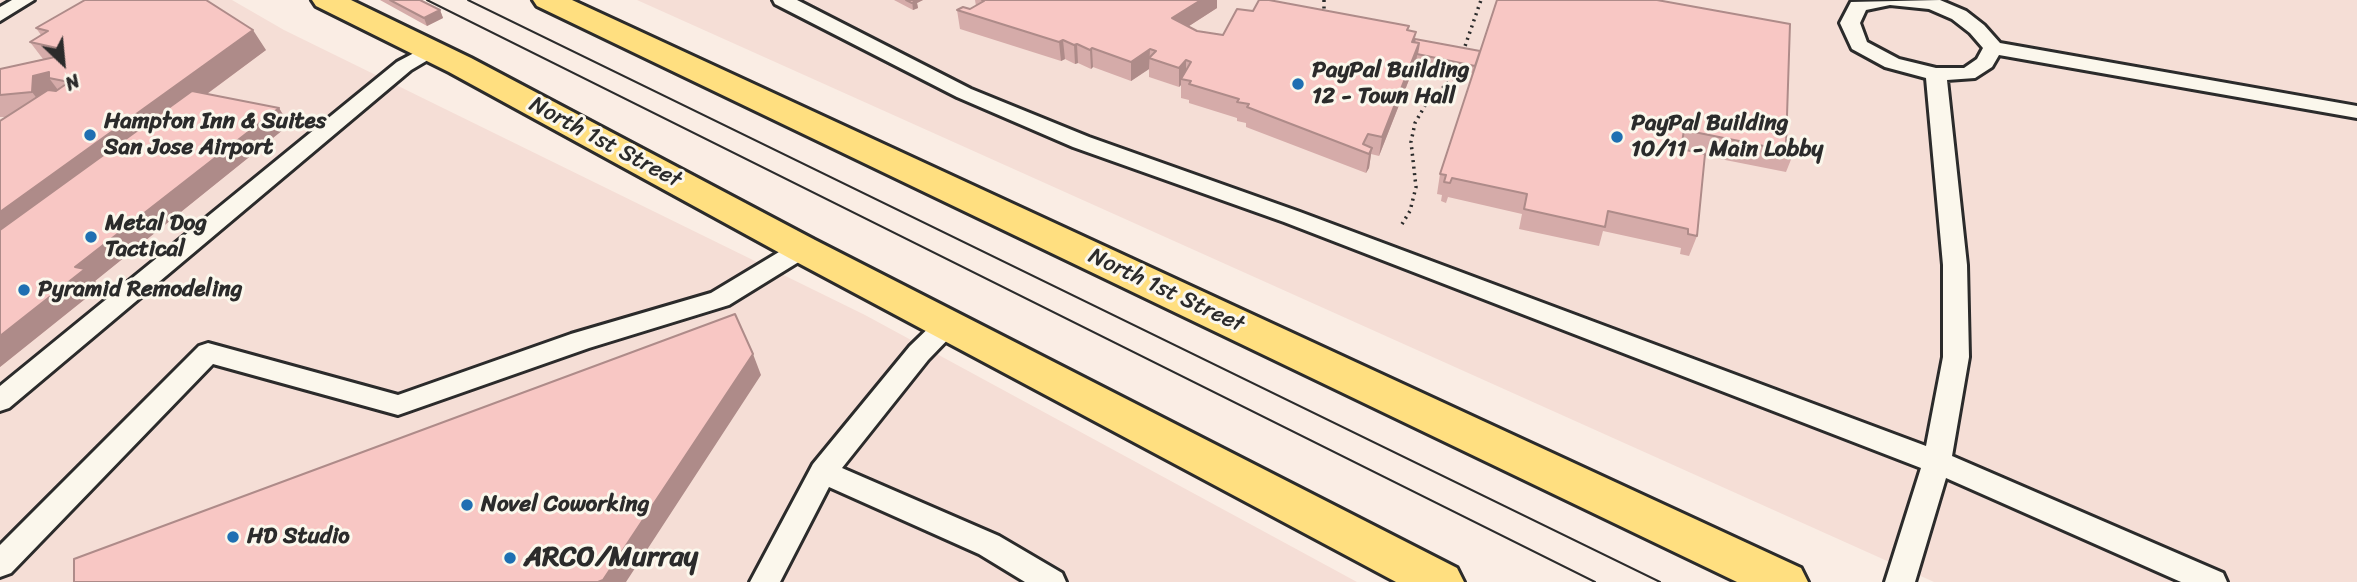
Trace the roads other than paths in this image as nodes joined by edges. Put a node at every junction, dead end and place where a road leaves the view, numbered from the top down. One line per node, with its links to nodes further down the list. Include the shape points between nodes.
1 (25, 0): 8 (lane)
2 (327, 0): 10 (main road, North 1st Street)
3 (548, 0): 22 (main road, North 1st Street)
4 (782, 0): 16 (lane, via 954,88 1069,137)
5 (1887, 0): 11 (lane, via 1858,6 1850,23 1859,45 1892,63)
6 (1894, 0): 7 (lane)
7 (1933, 2): 9 (lane, via 1978,29)
8 (0, 15)
9 (1993, 48): 11 (lane, via 1985,63 1968,74); 12 (lane)
10 (431, 50): 13 (main road, North 1st Street); 15 (lane, via 404,66)
11 (1936, 74): 16 (lane, via 1955,265 1956,344)
12 (2357, 112)
13 (802, 249): 14 (main road, North 1st Street); 18 (lane, via 720,299 580,341 398,405 208,353)
14 (947, 325): 17 (lane); 21 (main road, North 1st Street)
15 (0, 401)
16 (1937, 462): 23 (lane); 24 (lane)
17 (822, 472): 19 (lane); 20 (lane, via 989,545)
18 (0, 564)
19 (765, 582)
20 (1051, 582)
21 (1440, 582)
22 (1784, 582)
23 (1900, 582)
24 (2212, 582)

